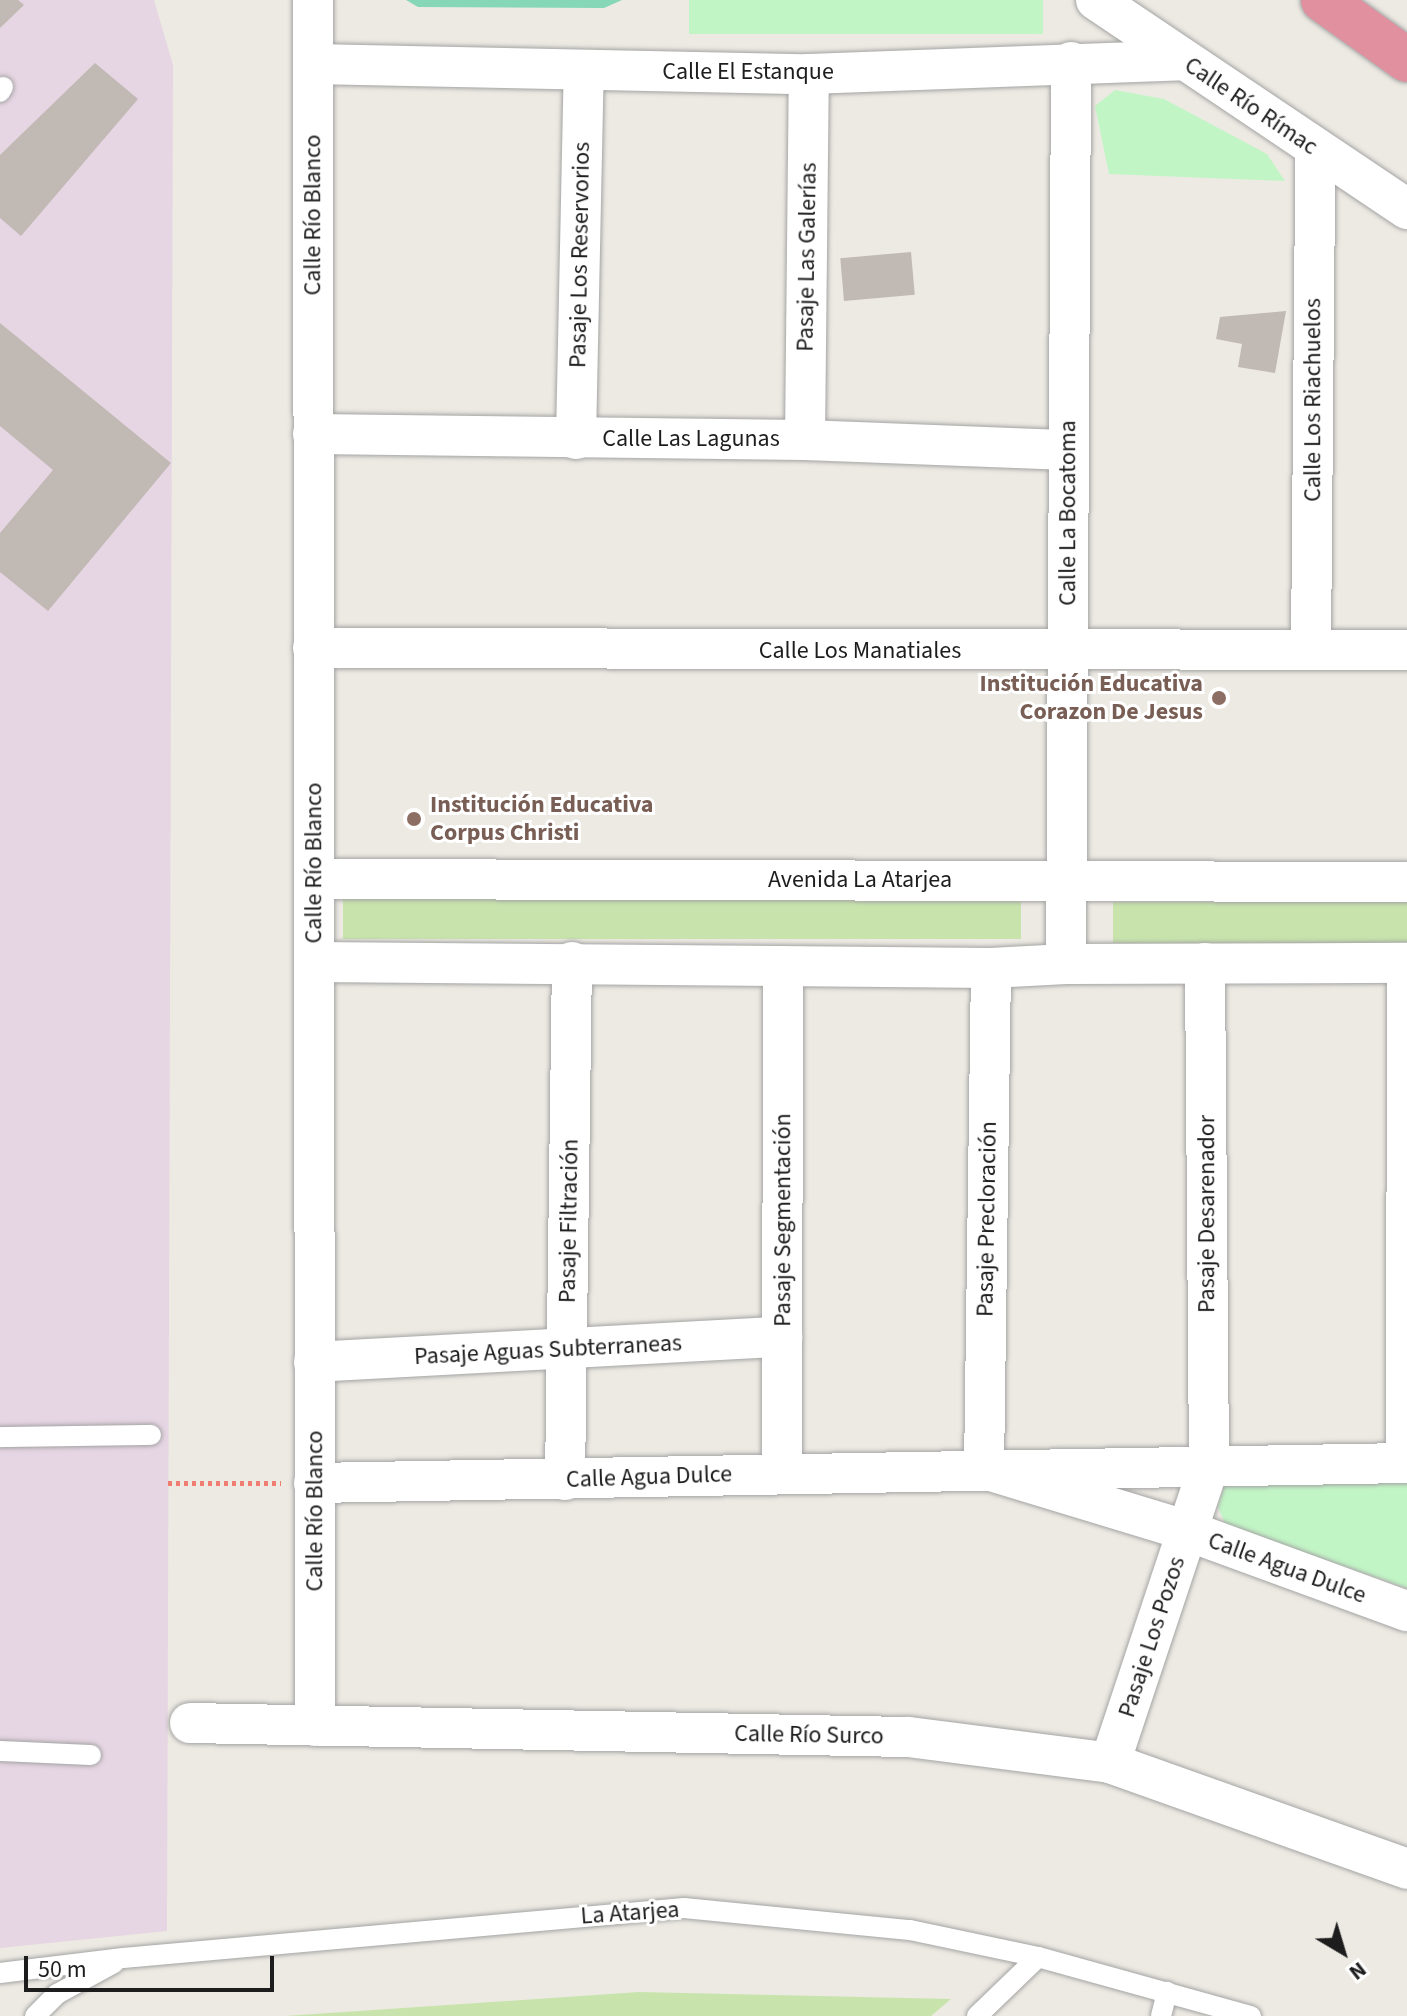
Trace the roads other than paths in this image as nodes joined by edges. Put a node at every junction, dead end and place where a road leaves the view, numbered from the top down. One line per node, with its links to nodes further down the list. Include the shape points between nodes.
1 (313, 0): 7 (street, Calle Río Blanco)
2 (1096, 0): 4 (street, Calle Río Rímac)
3 (1323, 0): 5 (highway)
4 (1183, 60): 6 (street, Calle El Estanque); 10 (street, Calle Río Rímac)
5 (1407, 60)
6 (1071, 62): 9 (street, Calle El Estanque); 15 (street, Calle La Bocatoma)
7 (313, 64): 8 (street, Calle El Estanque); 12 (street, Calle Río Blanco)
8 (584, 70): 9 (street, Calle El Estanque); 13 (street, Pasaje Los Reservorios)
9 (809, 74): 14 (street, Pasaje Las Galerías)
10 (1315, 151): 11 (street, Calle Río Rímac); 17 (street, Calle Los Riachuelos)
11 (1407, 209)
12 (313, 434): 13 (street, Calle Las Lagunas); 16 (street, Calle Río Blanco)
13 (576, 439): 14 (street, Calle Las Lagunas)
14 (805, 440): 15 (street, Calle Las Lagunas)
15 (1069, 450): 19 (street, Calle La Bocatoma)
16 (313, 648): 19 (street, Calle Los Manatiales); 20 (street, Calle Río Blanco)
17 (1311, 649): 18 (street, Calle Los Manatiales); 19 (street, Calle Los Manatiales)
18 (1407, 650)
19 (1068, 652): 21 (street, Calle La Bocatoma)
20 (314, 879): 21 (street, Avenida La Atarjea); 23 (street, Calle Río Blanco)
21 (1066, 880): 22 (street, Avenida La Atarjea); 27 (street, Calle La Bocatoma)
22 (1407, 882)
23 (314, 962): 24 (street); 32 (street, Calle Río Blanco)
24 (572, 962): 28 (street); 31 (street, Pasaje Filtración)
25 (1205, 963): 26 (street); 27 (street); 36 (street, Pasaje Desarenador)
26 (1407, 963): 35 (street)
27 (1066, 964): 29 (street)
28 (783, 966): 29 (street); 30 (street, Pasaje Segmentación)
29 (991, 968): 37 (street, Pasaje Precloración)
30 (782, 1337): 31 (street, Pasaje Aguas Subterraneas); 38 (street, Pasaje Segmentación)
31 (567, 1348): 32 (street, Pasaje Aguas Subterraneas); 39 (street, Pasaje Filtración)
32 (314, 1362): 40 (street, Calle Río Blanco)
33 (151, 1435): 34 (lane)
34 (0, 1437)
35 (1406, 1463): 36 (street, Calle Agua Dulce)
36 (1209, 1465): 37 (street, Calle Agua Dulce); 41 (street, Pasaje Los Pozos)
37 (984, 1469): 38 (street, Calle Agua Dulce); 41 (street, Calle Agua Dulce)
38 (782, 1474): 39 (street, Calle Agua Dulce)
39 (565, 1480): 40 (street, Calle Agua Dulce)
40 (314, 1483): 44 (street, Calle Río Blanco)
41 (1188, 1531): 42 (street, Calle Agua Dulce); 47 (street, Pasaje Los Pozos)
42 (1407, 1611)
43 (190, 1723): 44 (street, Calle Río Surco)
44 (315, 1726): 47 (street, Calle Río Surco, via 908,1737)
45 (0, 1751): 46 (lane)
46 (91, 1755)
47 (1110, 1763): 48 (street, Calle Río Surco)
48 (1407, 1869)
49 (1038, 1957): 50 (lane, La Atarjea, via 910,1930 684,1908); 52 (lane, La Atarjea); 54 (lane)
50 (123, 1958): 51 (lane, La Atarjea); 53 (lane, via 57,1994)
51 (0, 1973)
52 (1167, 1992): 55 (lane); 56 (lane, La Atarjea)
53 (35, 2016)
54 (977, 2016)
55 (1161, 2016)
56 (1251, 2016)

